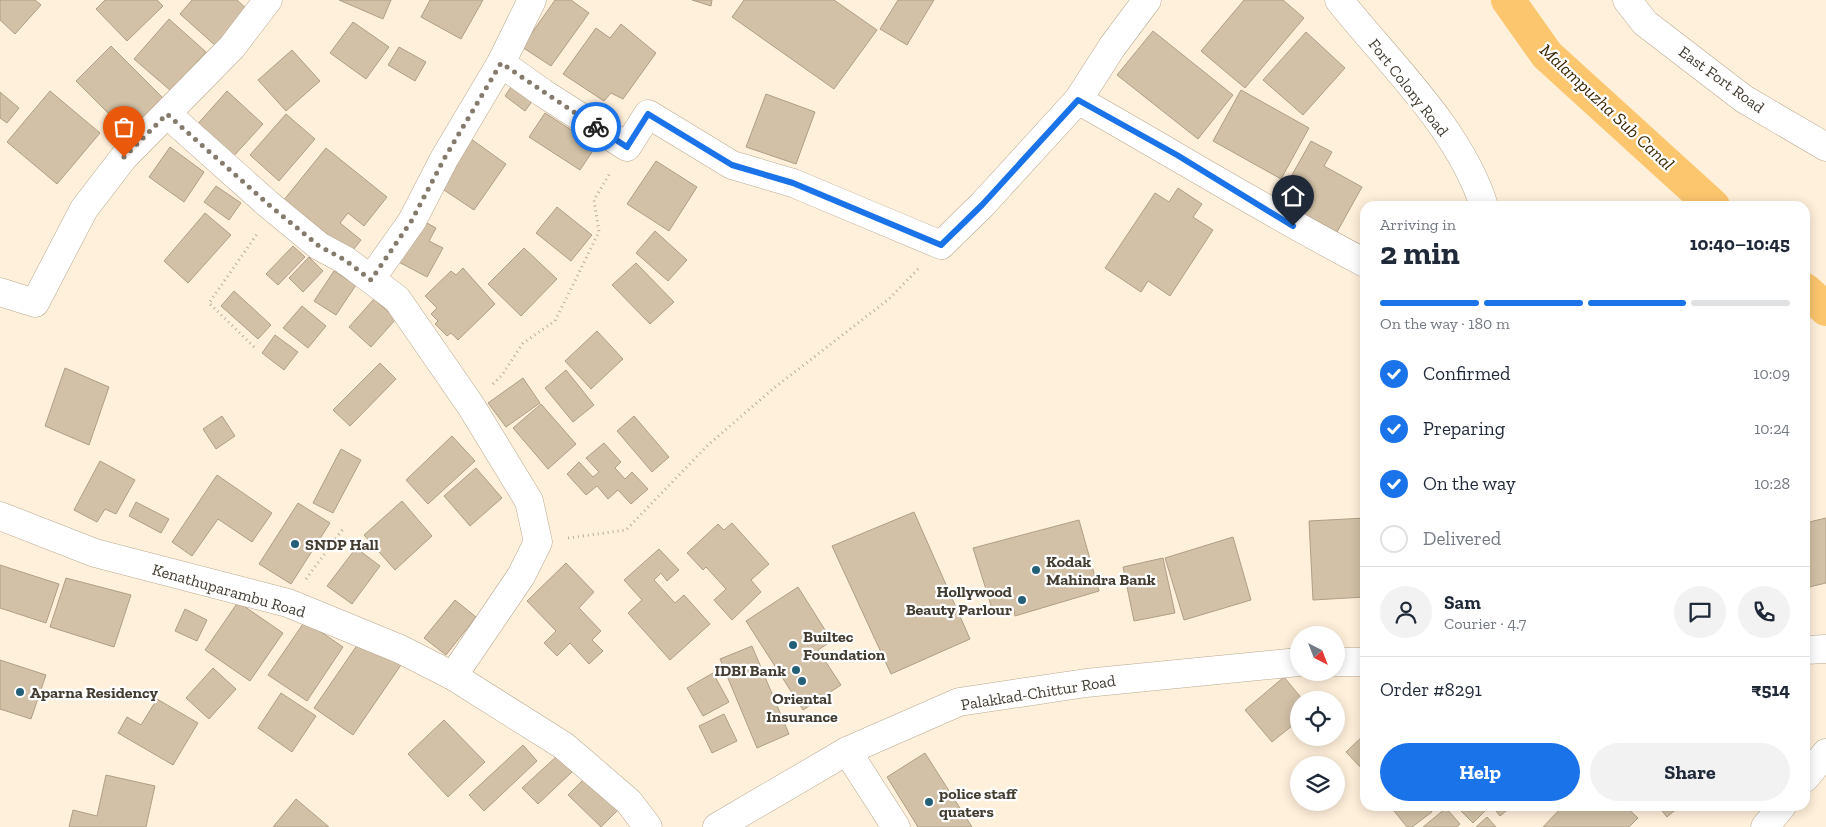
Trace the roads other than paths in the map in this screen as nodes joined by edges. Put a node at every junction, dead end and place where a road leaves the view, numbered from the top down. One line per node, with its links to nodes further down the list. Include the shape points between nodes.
1 (268, 0): 8 (street, via 232,47)
2 (532, 0): 6 (street)
3 (1147, 0): 7 (street)
4 (1339, 0): 10 (street, Fort Colony Road, via 1433,114 1476,180)
5 (1627, 0): 9 (street, East Fort Road, via 1645,23 1744,99)
6 (501, 63): 7 (street, via 627,147 648,114 732,165 793,183 941,245); 12 (street, via 412,220)
7 (1078, 100): 11 (street, via 1177,155 1293,226)
8 (167, 114): 12 (street, via 319,246 345,260); 13 (street, via 124,157 84,209 35,303)
9 (1826, 147)
10 (1482, 201)
11 (1360, 260)
12 (371, 280): 20 (street, via 397,299 471,406 529,501 538,542 521,576)
13 (0, 292)
14 (0, 516): 20 (street, Kenathuparambu Road, via 95,553 288,603)
15 (1810, 650): 16 (street)
16 (1826, 650)
17 (1345, 662): 18 (street)
18 (1360, 662)
19 (1290, 663): 21 (street, Palakkad-Chittur Road, via 1086,683 959,702)
20 (453, 676): 25 (street, Kenathuparambu Road, via 564,746 629,802)
21 (847, 751): 26 (street, Palakkad-Chittur Road); 27 (street)
22 (1826, 753): 23 (street)
23 (1810, 772)
24 (1778, 811): 28 (street)
25 (648, 827)
26 (717, 827)
27 (896, 827)
28 (1764, 827)

